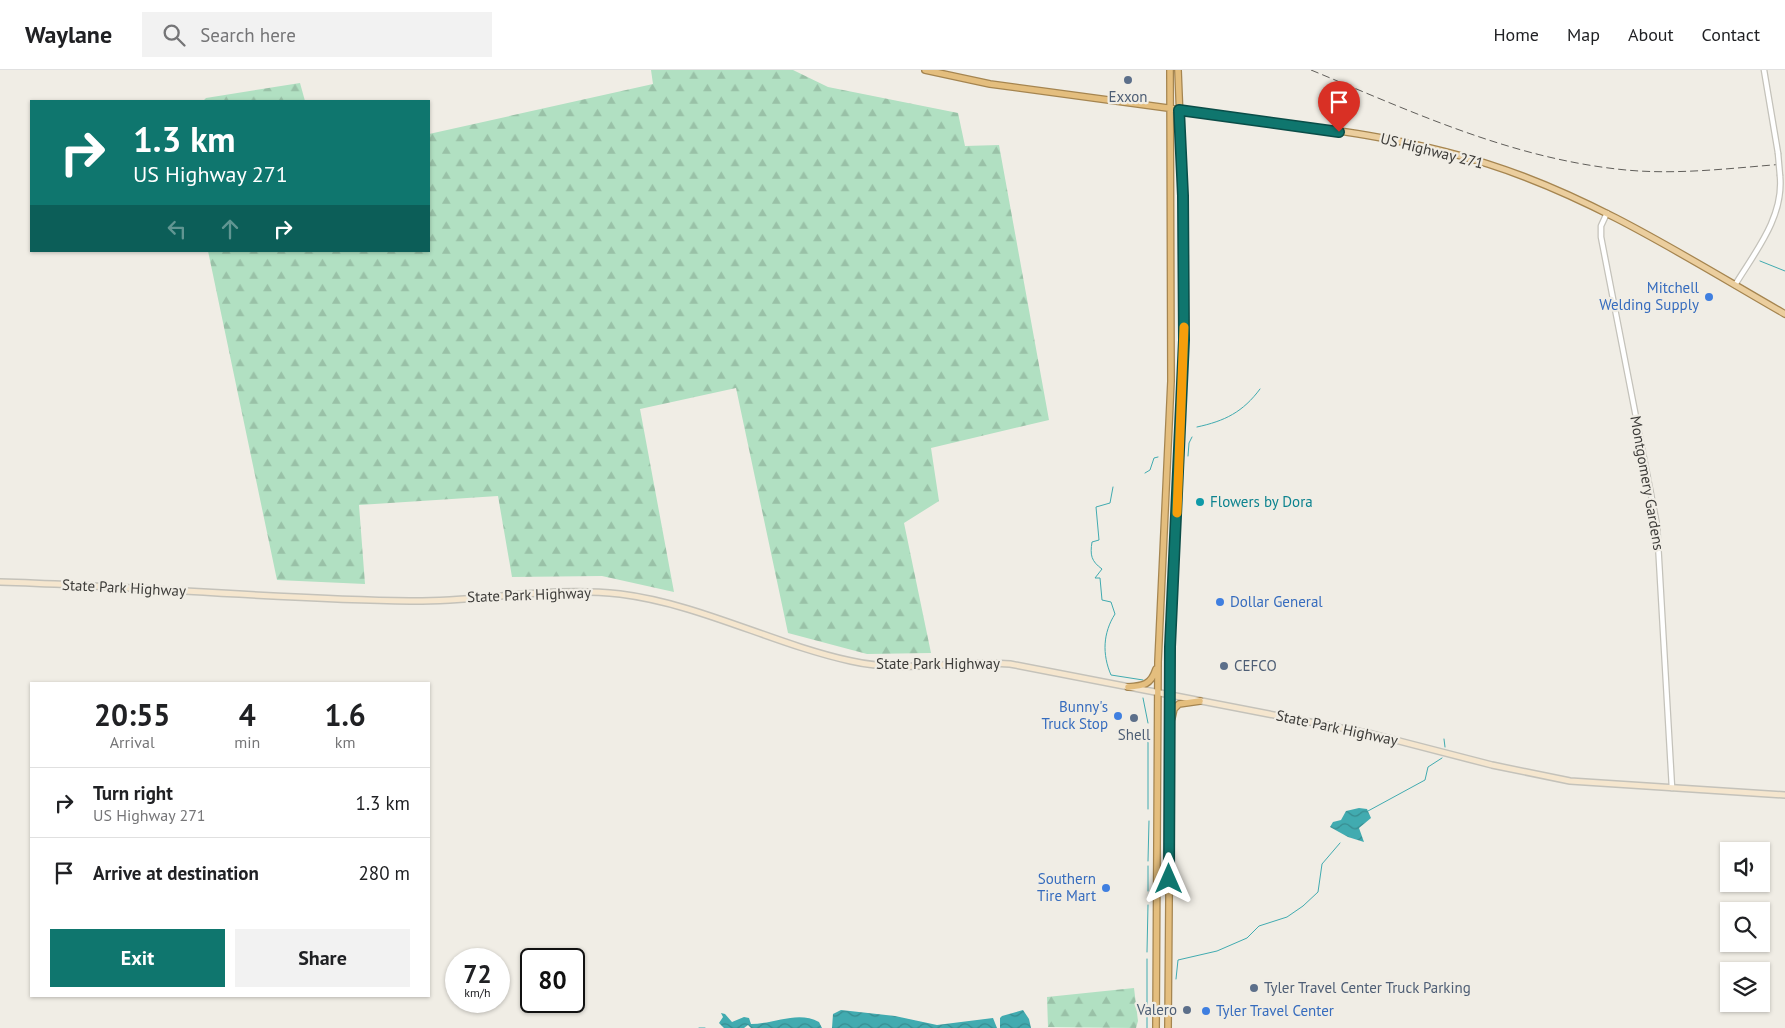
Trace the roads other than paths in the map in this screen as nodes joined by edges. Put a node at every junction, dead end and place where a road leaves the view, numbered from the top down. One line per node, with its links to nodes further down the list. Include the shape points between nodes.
1 (925, 70): 5 (highway, US Highway 271, via 990,84)
2 (1170, 70): 5 (highway)
3 (1178, 70): 6 (highway)
4 (1764, 70): 12 (street, bridge, via 1778,153 1780,198 1774,217)
5 (1171, 109): 6 (highway, US Highway 271); 7 (highway)
6 (1179, 110): 8 (highway); 9 (main road, US Highway 271, via 1364,135 1445,152 1531,179)
7 (1172, 196): 8 (highway); 10 (highway)
8 (1183, 196): 11 (highway)
9 (1607, 213): 12 (main road, US Highway 271); 29 (street, Montgomery Gardens, via 1601,226 1601,237 1658,533)
10 (1172, 263): 11 (highway); 14 (highway)
11 (1184, 263): 15 (highway)
12 (1735, 285): 13 (main road, US Highway 271)
13 (1785, 314)
14 (1172, 381): 15 (highway); 16 (highway)
15 (1183, 381): 17 (highway)
16 (1167, 472): 17 (highway); 19 (highway)
17 (1179, 472): 20 (highway)
18 (0, 582): 22 (main road, State Park Highway, via 409,601 540,592 606,593 668,603 857,662 900,666 1010,664)
19 (1160, 600): 20 (highway); 21 (highway)
20 (1172, 602): 24 (highway)
21 (1158, 662): 22 (highway, via 1149,683); 23 (highway)
22 (1128, 687): 23 (main road, State Park Highway)
23 (1158, 693): 24 (main road, State Park Highway); 27 (highway)
24 (1170, 695): 25 (main road, State Park Highway); 26 (highway)
25 (1200, 701): 26 (highway, via 1177,705); 29 (main road, State Park Highway, via 1372,734 1570,781)
26 (1170, 732): 28 (highway)
27 (1157, 781): 28 (highway); 31 (highway)
28 (1169, 782): 32 (highway)
29 (1672, 788): 30 (main road, State Park Highway)
30 (1785, 795)
31 (1157, 896): 32 (highway); 33 (highway)
32 (1168, 896): 34 (highway)
33 (1156, 985): 34 (highway); 35 (highway)
34 (1168, 986): 36 (highway)
35 (1156, 1028)
36 (1168, 1028)

